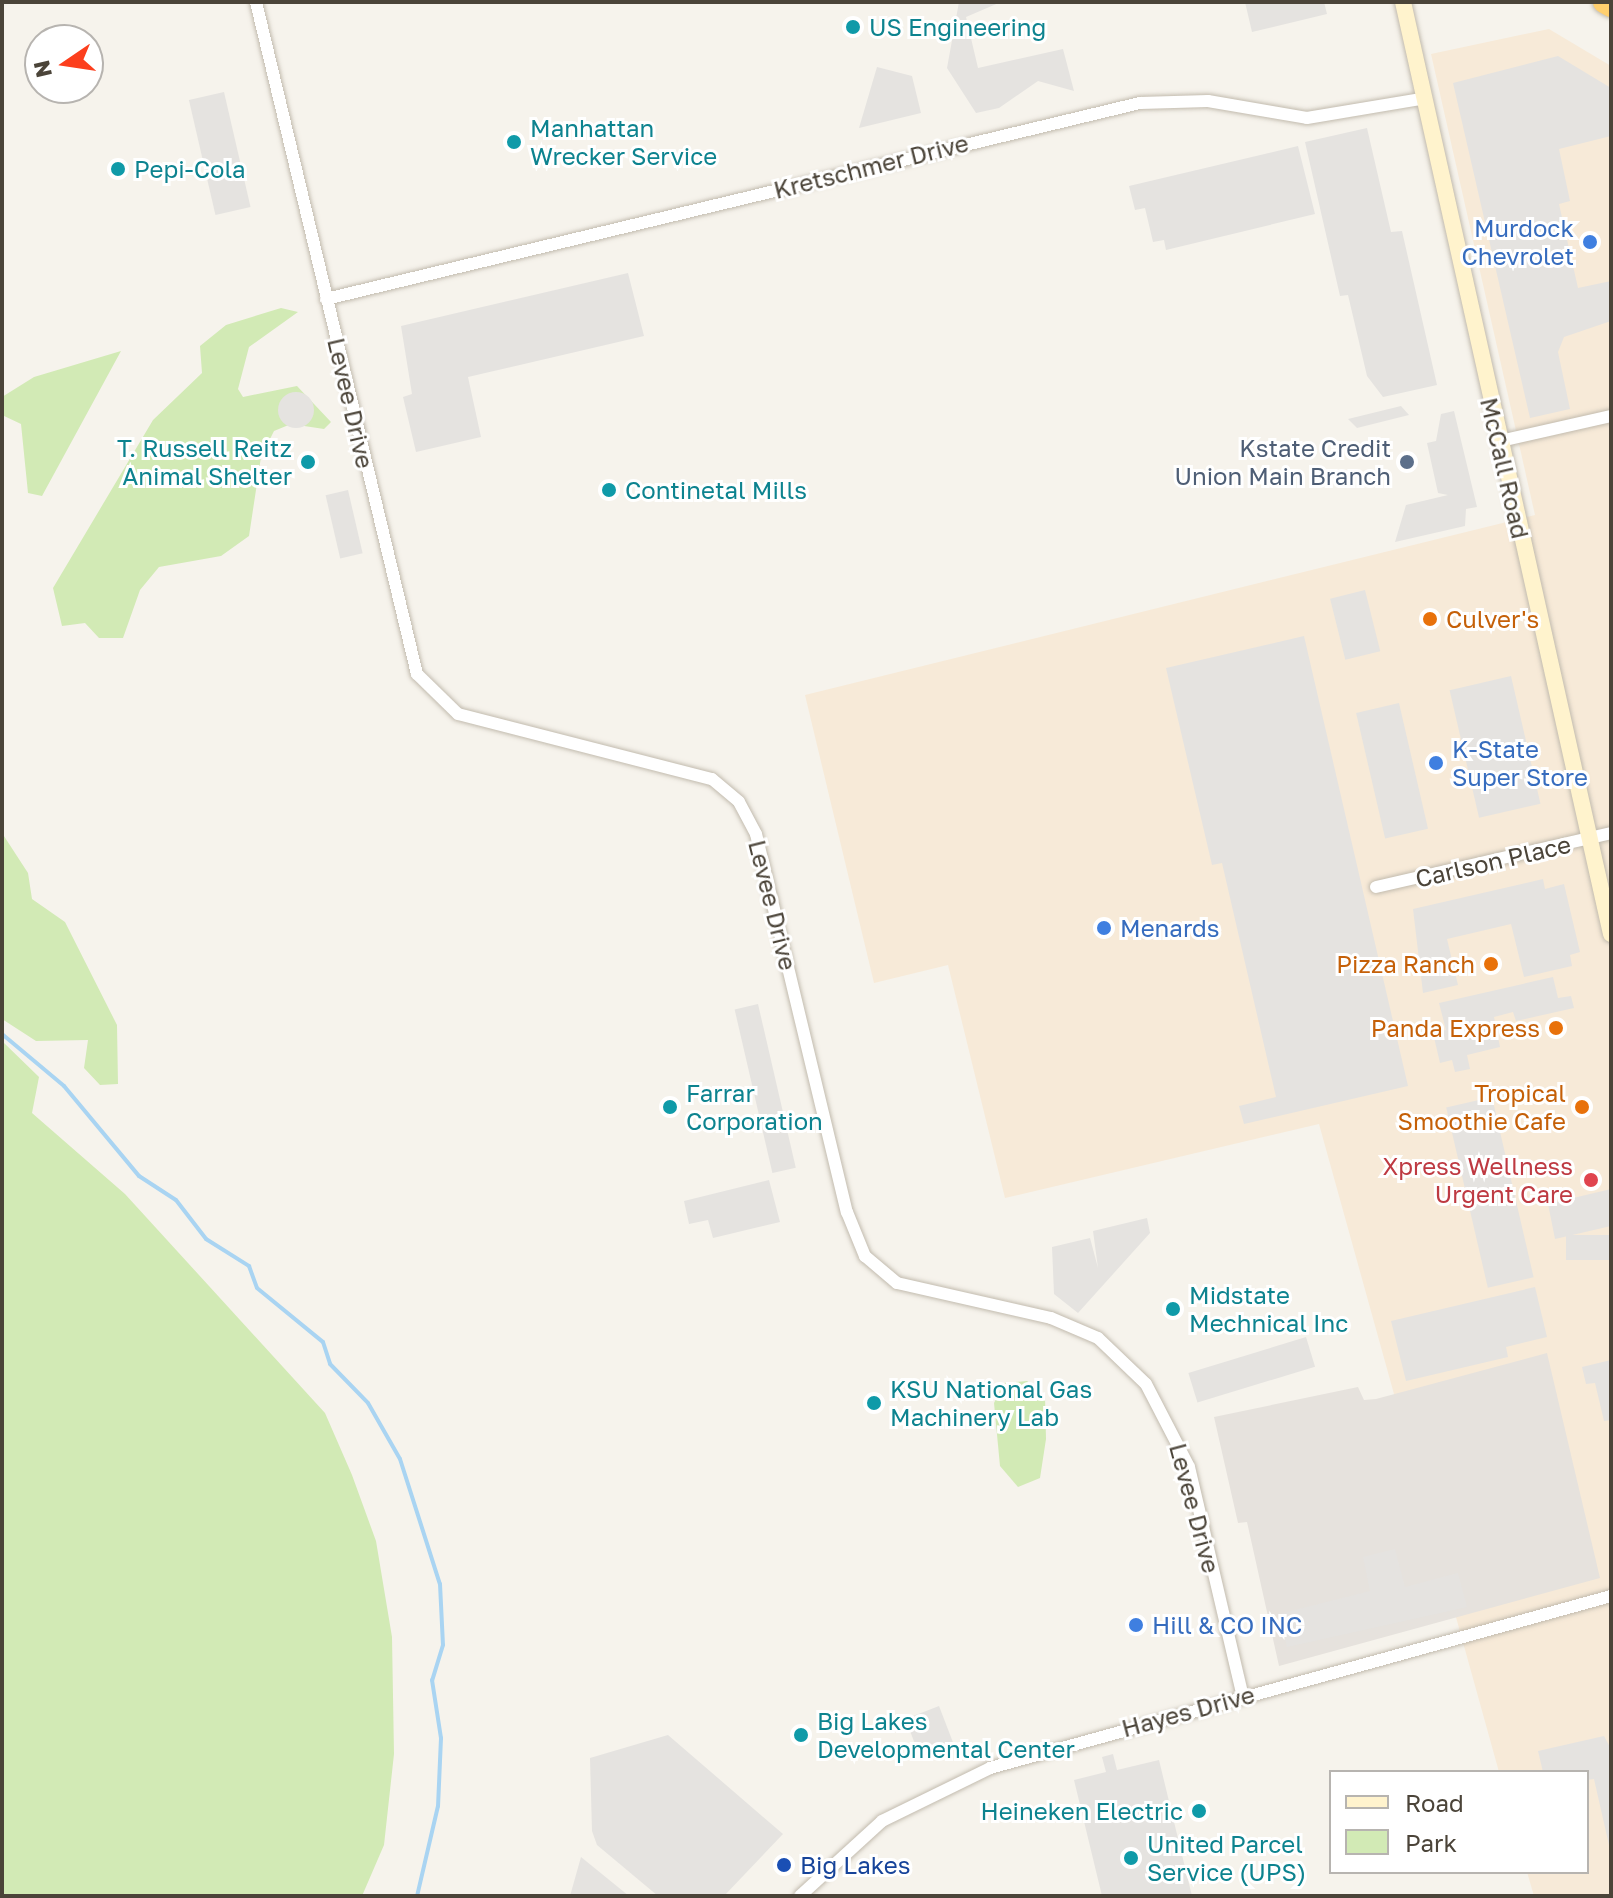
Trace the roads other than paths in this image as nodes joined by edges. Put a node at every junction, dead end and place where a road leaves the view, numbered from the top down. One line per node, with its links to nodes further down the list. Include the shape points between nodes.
1 (256, 2): 6 (street, Levee Drive)
2 (1403, 2): 5 (main road, McCall Road)
3 (1604, 2): 4 (highway)
4 (1611, 6)
5 (1421, 99): 6 (street, Kretschmer Drive, via 1307,118 1208,101 1140,103); 8 (main road, McCall Road)
6 (326, 299): 14 (street, Levee Drive, via 407,637 429,693 473,719 712,779 739,802 756,834 852,1233 865,1256 897,1283 1051,1318 1098,1338 1146,1384 1189,1467)
7 (1611, 416): 8 (street)
8 (1500, 441): 10 (main road, McCall Road)
9 (1611, 833): 10 (street, Carlson Place)
10 (1588, 839): 11 (street, Carlson Place); 12 (main road, McCall Road)
11 (1376, 887)
12 (1611, 934)
13 (1611, 1596): 14 (street, Hayes Drive)
14 (1243, 1698): 15 (street, Hayes Drive, via 1032,1754 950,1784 882,1821)
15 (800, 1896)

